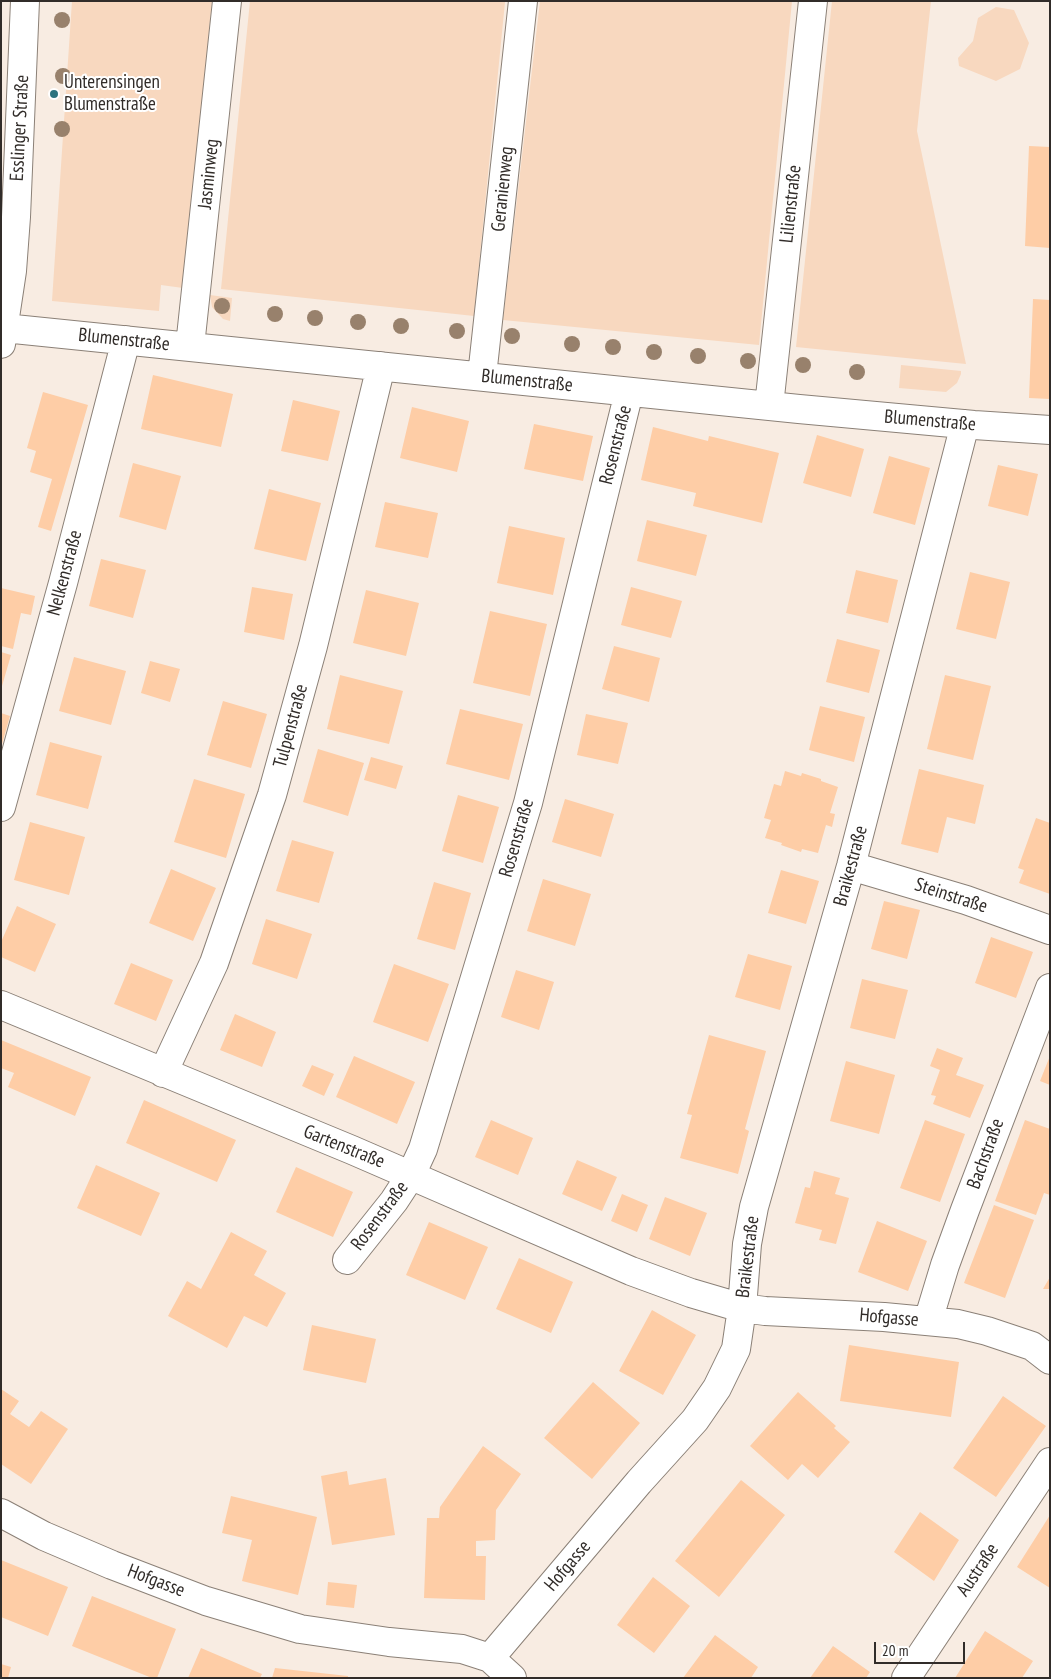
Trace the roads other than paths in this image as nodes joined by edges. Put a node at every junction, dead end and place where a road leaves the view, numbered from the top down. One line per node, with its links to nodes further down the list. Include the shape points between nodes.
1 (25, 1): 5 (street, Esslinger Straße, via 16,217)
2 (227, 1): 7 (street, Jasminweg)
3 (523, 1): 9 (street, Geranienweg)
4 (813, 1): 11 (street, Lilienstraße)
5 (3, 324): 6 (street, Blumenstraße)
6 (126, 340): 7 (street, Blumenstraße); 14 (street, Nelkenstraße)
7 (190, 346): 8 (street, Blumenstraße)
8 (381, 366): 9 (street, Blumenstraße); 19 (street, Tulpenstraße, via 313,646 272,794 214,964)
9 (482, 376): 10 (street, Blumenstraße)
10 (629, 392): 11 (street, Blumenstraße); 20 (street, Rosenstraße, via 528,803 436,1109)
11 (770, 406): 12 (street, Blumenstraße)
12 (965, 424): 13 (street, Blumenstraße); 15 (street, Braikestraße)
13 (1050, 430)
14 (1, 807)
15 (851, 866): 16 (street, Steinstraße, via 966,900); 22 (street, Braikestraße, via 754,1207 747,1244)
16 (1050, 930)
17 (1050, 988): 23 (street, Bachstraße, via 968,1202)
18 (1, 1006): 19 (street, Gartenstraße)
19 (163, 1073): 20 (street, Gartenstraße)
20 (412, 1175): 21 (street, Rosenstraße); 22 (street, Gartenstraße, via 631,1271)
21 (347, 1260)
22 (742, 1308): 23 (street, Hofgasse); 27 (street, Hofgasse, via 736,1348 708,1404)
23 (928, 1321): 24 (street, Hofgasse, via 987,1331 1032,1346)
24 (1050, 1360)
25 (1050, 1462): 29 (street, Austraße)
26 (1, 1513): 27 (street, Hofgasse, via 44,1536 112,1565 206,1600 300,1629 462,1649)
27 (490, 1658): 28 (street)
28 (512, 1678)
29 (906, 1678)

